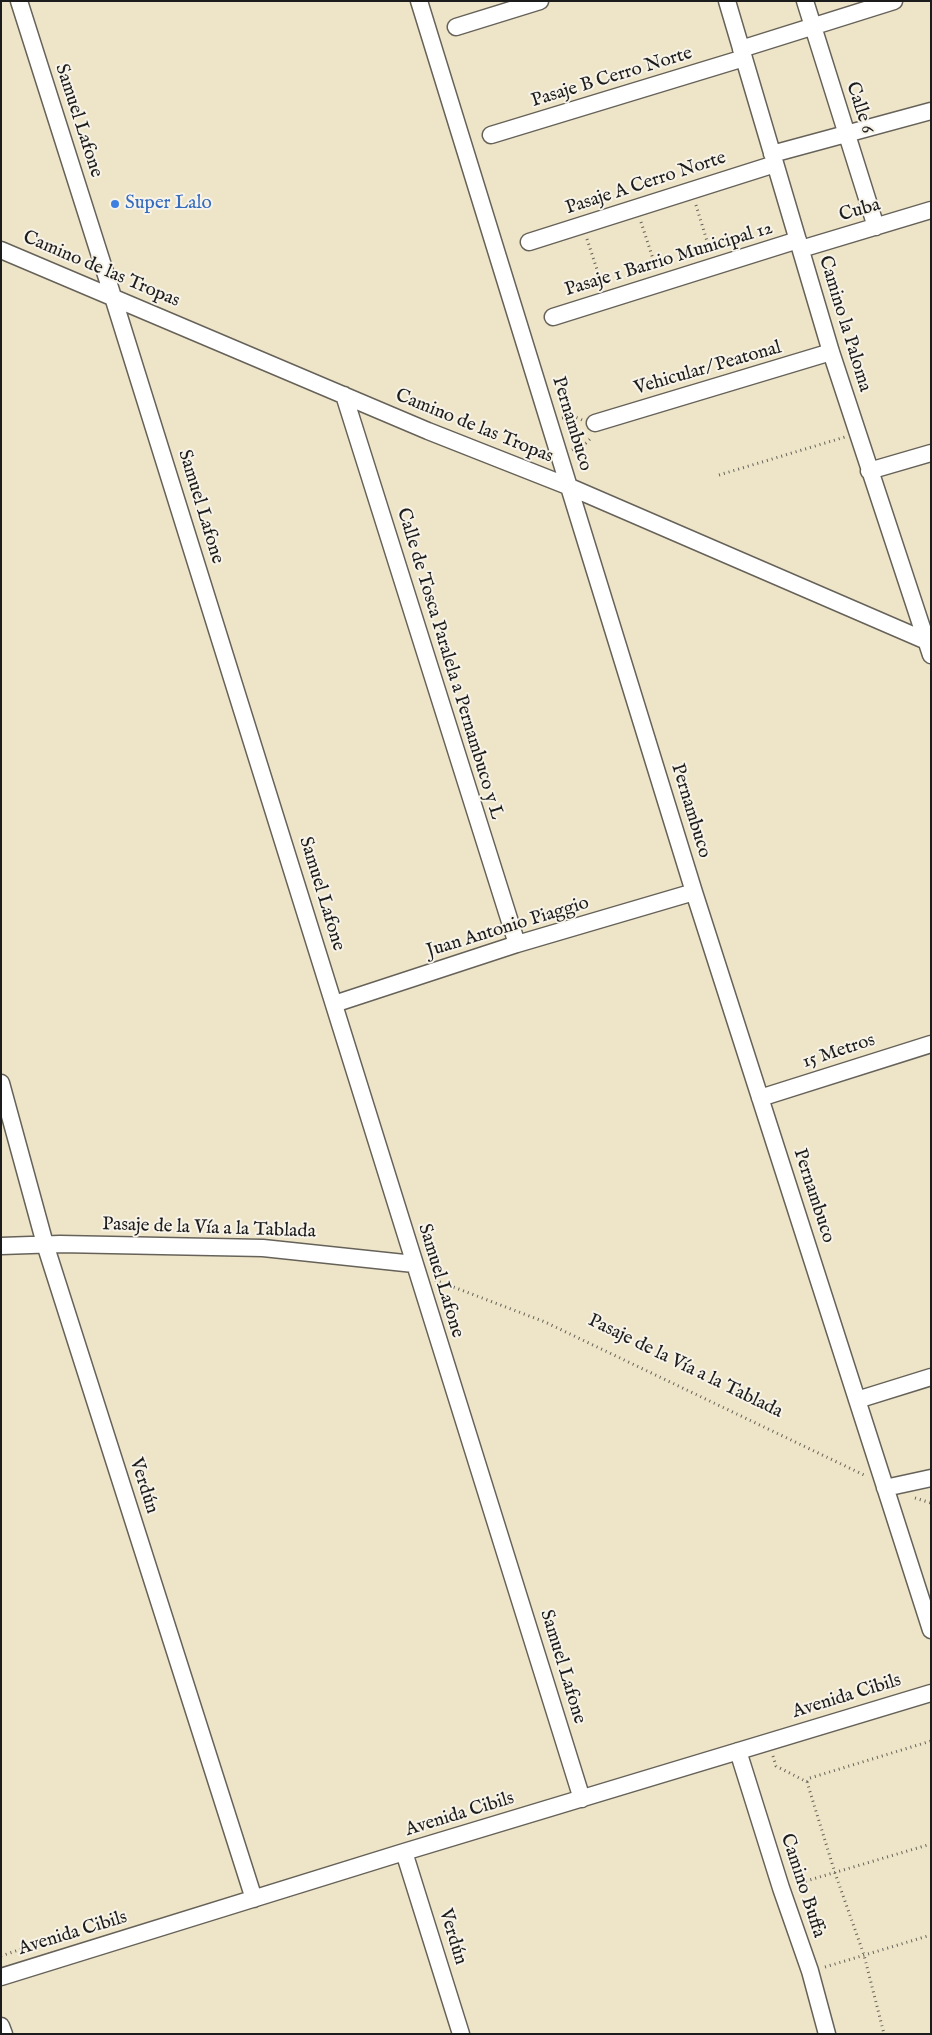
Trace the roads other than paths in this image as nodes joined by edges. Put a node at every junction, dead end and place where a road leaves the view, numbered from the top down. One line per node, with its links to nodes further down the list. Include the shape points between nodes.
1 (20, 1): 19 (street, Samuel Lafone)
2 (419, 1): 26 (street, Pernambuco)
3 (540, 1): 7 (street)
4 (727, 1): 9 (street, Camino la Paloma)
5 (805, 1): 8 (street, Calle 6)
6 (894, 1): 8 (street, Pasaje B Cerro Norte)
7 (456, 27)
8 (812, 27): 9 (street, Pasaje B Cerro Norte); 11 (street, Calle 6)
9 (743, 53): 12 (street, Pasaje B Cerro Norte); 13 (street, Camino la Paloma)
10 (931, 111): 11 (street, Pasaje A Cerro Norte)
11 (846, 134): 13 (street, Pasaje A Cerro Norte); 15 (street, Calle 6)
12 (491, 135)
13 (774, 159): 16 (street, Pasaje A Cerro Norte, via 691,190); 17 (street, Camino la Paloma)
14 (931, 210): 15 (street, Cuba)
15 (876, 227): 17 (street, Cuba)
16 (529, 242)
17 (799, 244): 20 (street, Pasaje 1 Barrio Municipal 12, via 715,266); 21 (street, Camino la Paloma)
18 (1, 250): 19 (street, Camino de las Tropas)
19 (114, 297): 22 (street, Camino de las Tropas); 30 (street, Samuel Lafone)
20 (552, 317)
21 (831, 352): 23 (street, Vehicular/ Peatonal); 25 (street, Camino la Paloma)
22 (344, 395): 26 (street, Camino de las Tropas); 29 (street, Calle de Tosca Paralela a Pernambuco y L)
23 (595, 423)
24 (931, 453): 25 (street)
25 (869, 471): 27 (street, Camino la Paloma)
26 (570, 487): 27 (street, Camino de las Tropas); 28 (street, Pernambuco)
27 (929, 646)
28 (694, 892): 29 (street, Juan Antonio Piaggio); 33 (street, Pernambuco)
29 (517, 944): 30 (street, Juan Antonio Piaggio)
30 (334, 1004): 36 (street, Samuel Lafone)
31 (931, 1044): 33 (street, 15 Metros)
32 (1, 1083): 34 (street, Verdún)
33 (760, 1098): 38 (street, Pernambuco)
34 (45, 1244): 35 (street, Pasaje de la Vía a la Tablada); 36 (street, Pasaje de la Vía a la Tablada, via 263,1248); 46 (street, Verdún)
35 (1, 1246)
36 (416, 1269): 44 (street, Samuel Lafone)
37 (931, 1377): 38 (street)
38 (857, 1400): 40 (street, Pernambuco)
39 (931, 1478): 40 (street)
40 (885, 1488): 41 (street, Pernambuco)
41 (931, 1630)
42 (931, 1693): 43 (street, Avenida Cibils)
43 (738, 1751): 44 (street, Avenida Cibils); 51 (street, Camino Buffa, via 810,1971)
44 (582, 1799): 45 (street, Avenida Cibils)
45 (404, 1852): 46 (street, Avenida Cibils); 50 (street, Verdún)
46 (254, 1899): 47 (street, Avenida Cibils)
47 (1, 1977)
48 (1, 2026): 49 (street)
49 (4, 2034)
50 (460, 2034)
51 (827, 2034)

